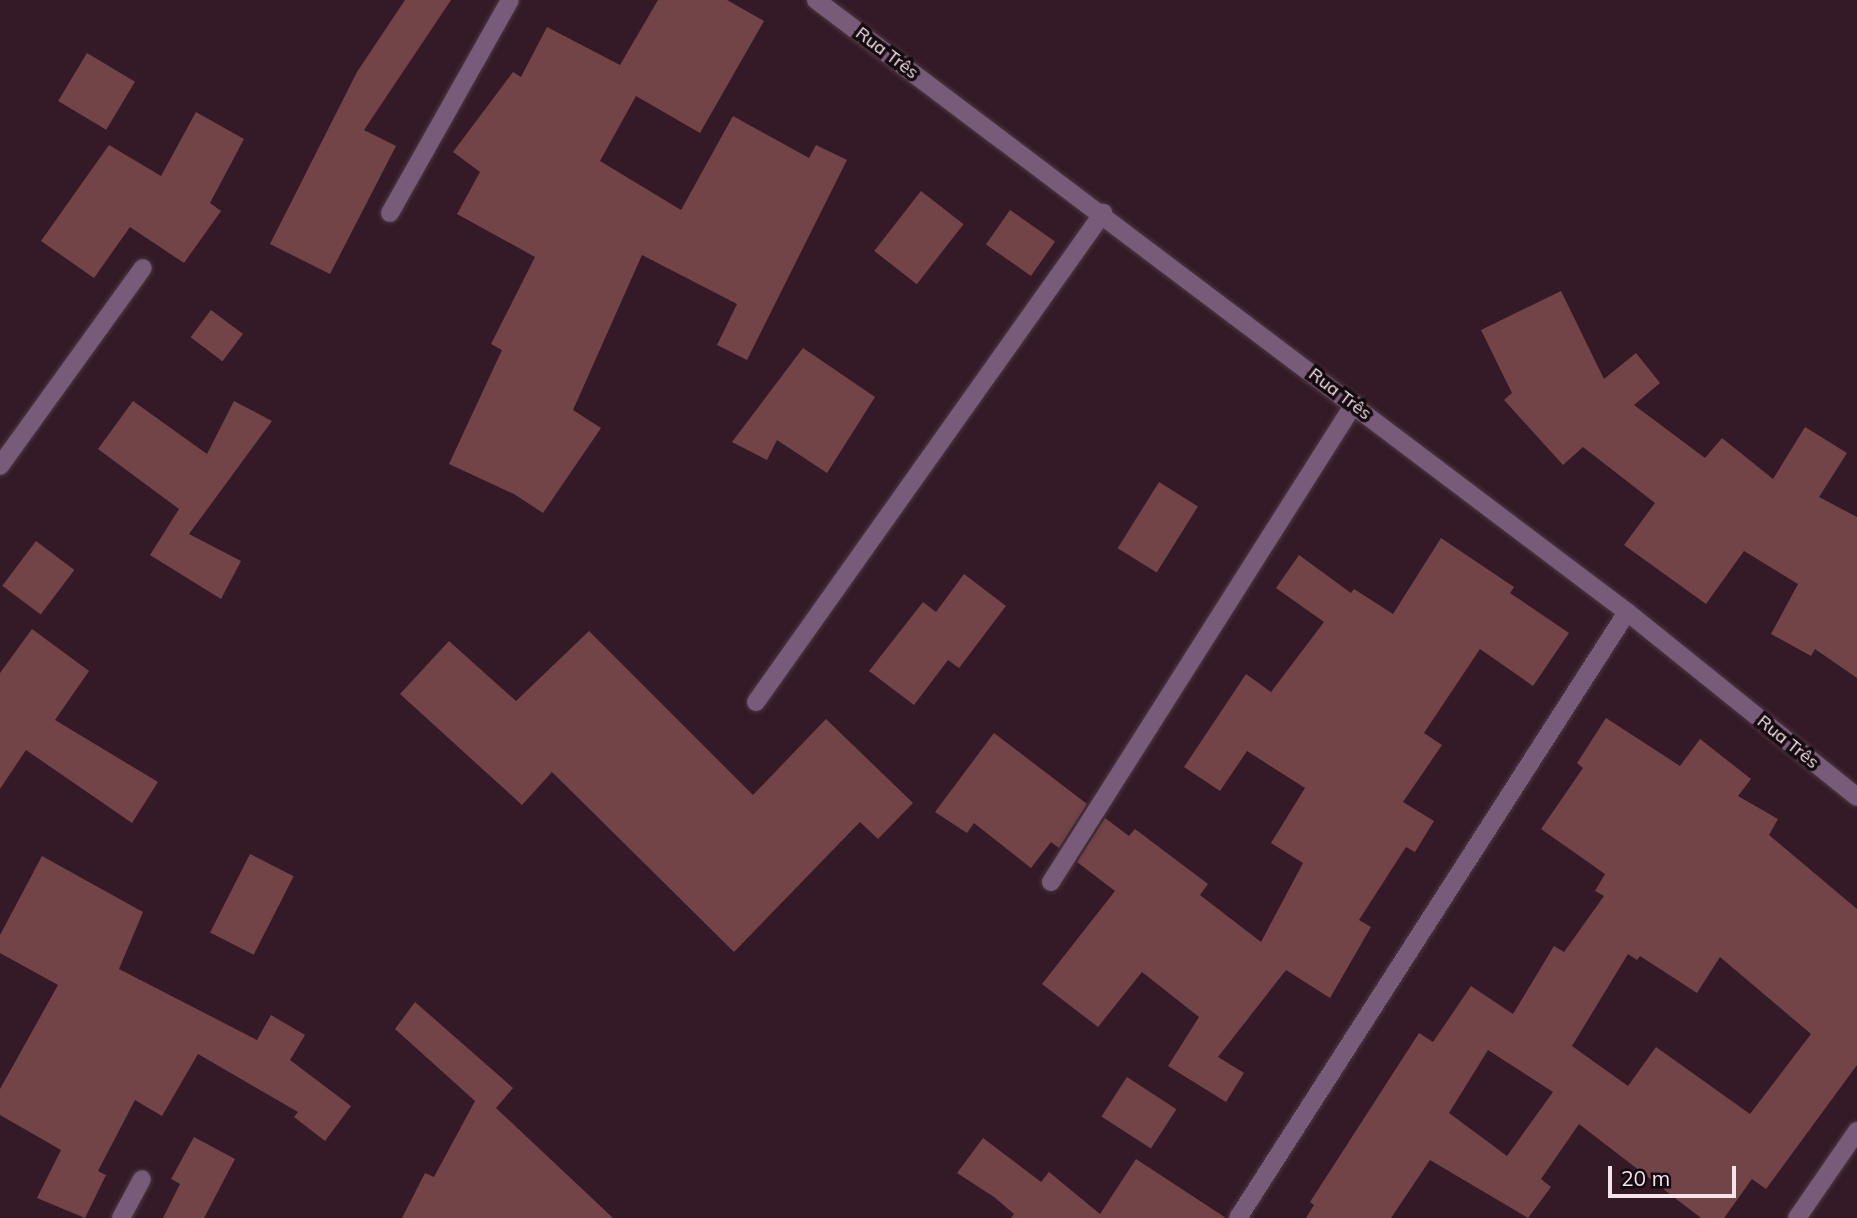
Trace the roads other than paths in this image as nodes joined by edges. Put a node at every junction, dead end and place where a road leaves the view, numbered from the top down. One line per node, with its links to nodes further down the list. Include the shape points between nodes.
1 (510, 0): 3 (street)
2 (816, 0): 4 (street, Rua Três)
3 (390, 213)
4 (1103, 213): 6 (street, Rua Três); 9 (street)
5 (143, 268): 7 (street)
6 (1354, 404): 8 (street, Rua Três); 11 (street)
7 (0, 466)
8 (1627, 612): 10 (street, Rua Três); 15 (street)
9 (756, 702)
10 (1857, 797)
11 (1051, 882)
12 (1857, 1131): 16 (street)
13 (142, 1179): 14 (street)
14 (121, 1218)
15 (1238, 1218)
16 (1797, 1218)

